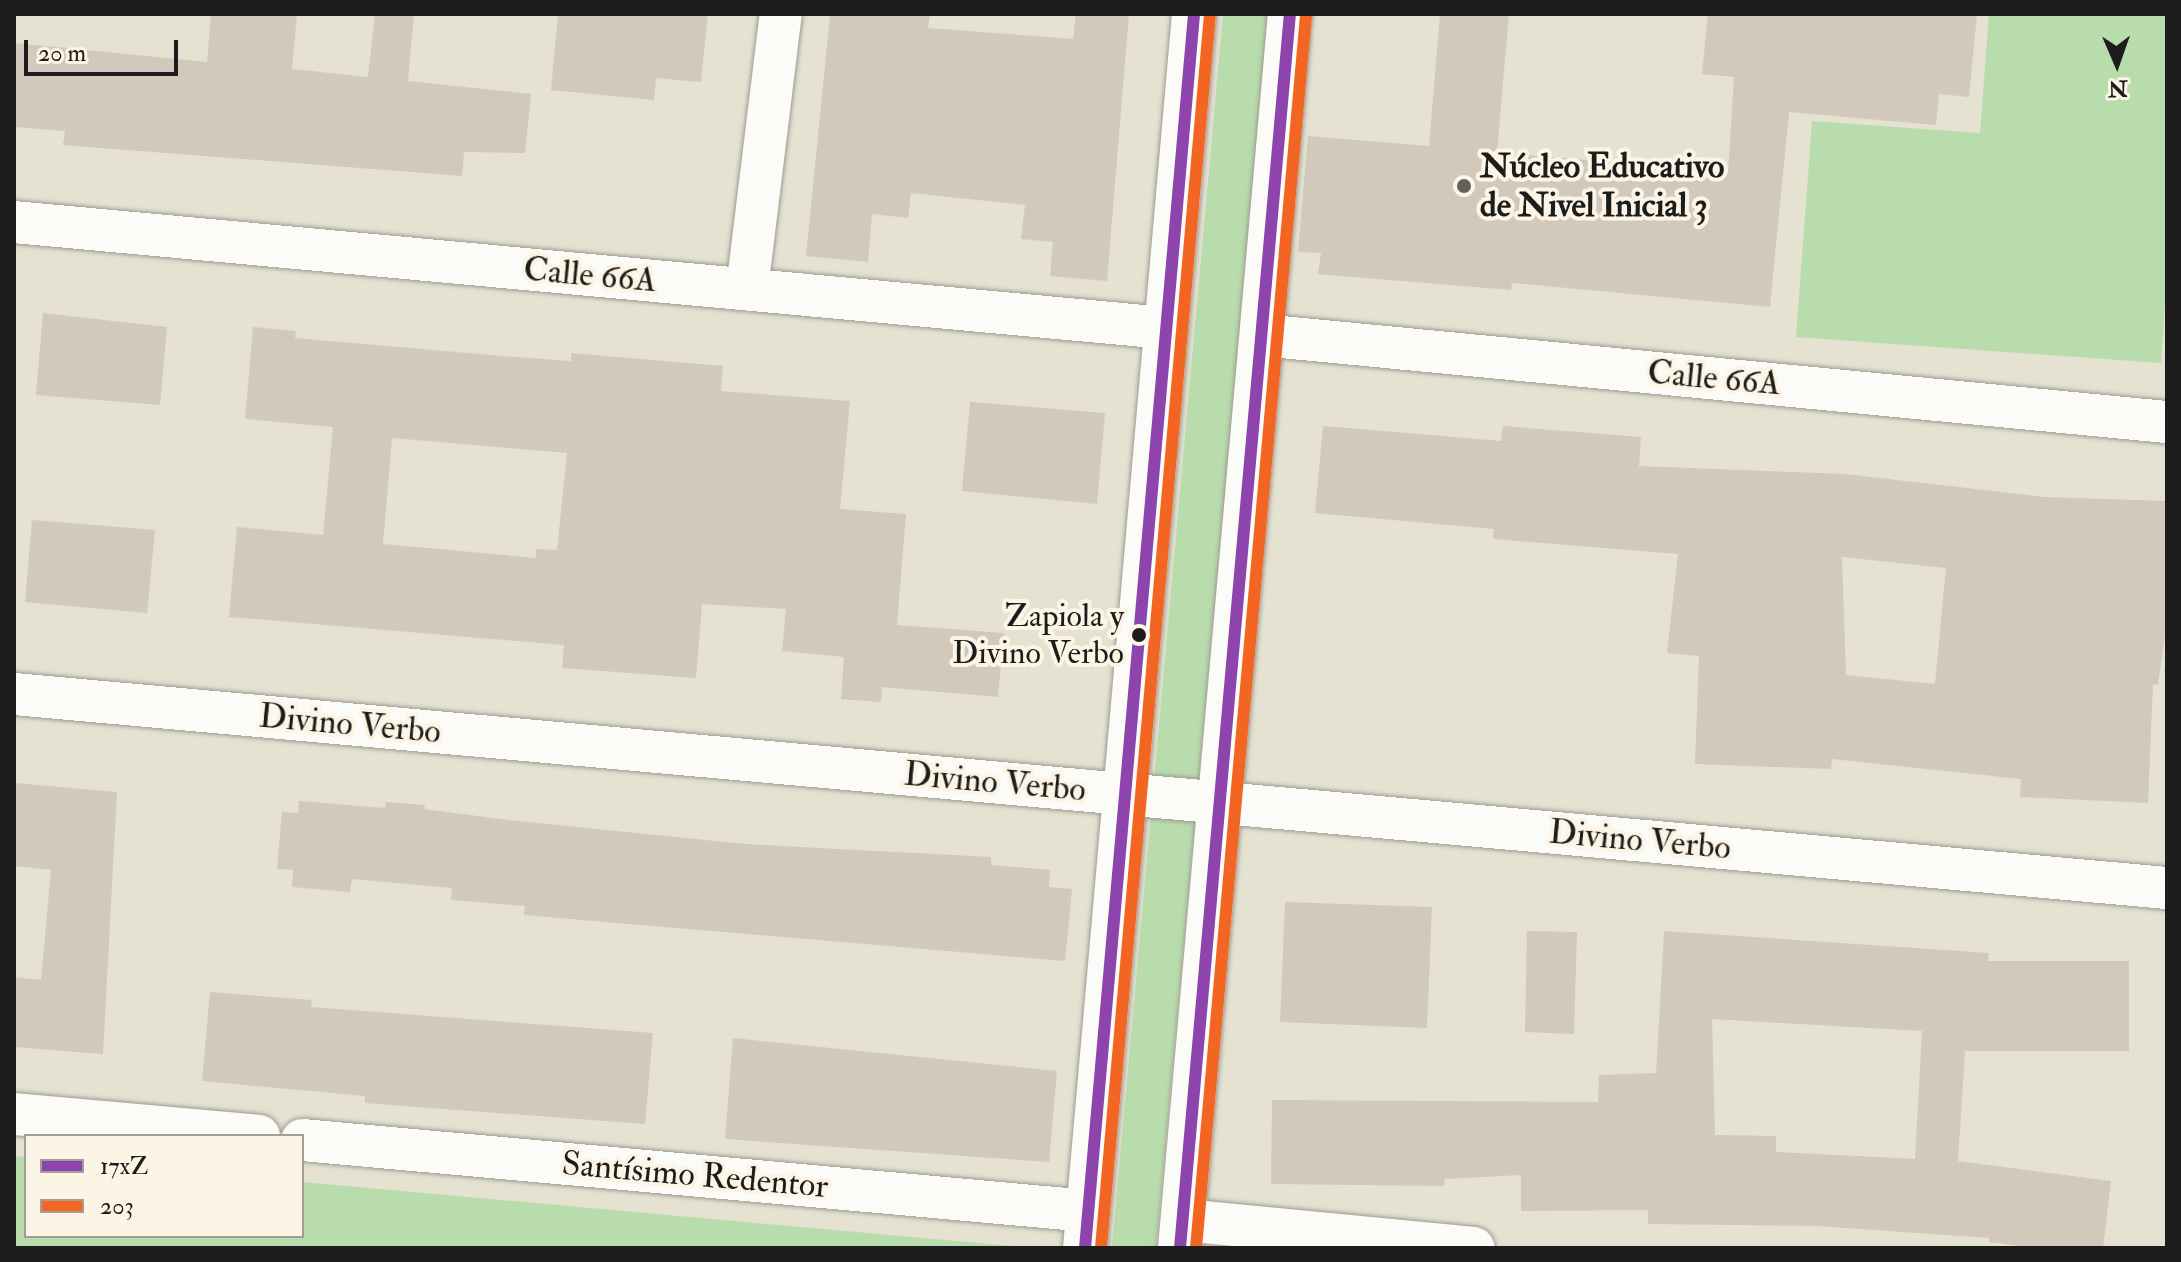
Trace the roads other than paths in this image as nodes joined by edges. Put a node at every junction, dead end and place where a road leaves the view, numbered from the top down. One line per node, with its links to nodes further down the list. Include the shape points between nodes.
1 (781, 14): 5 (street)
2 (1194, 14): 6 (main road)
3 (1290, 14): 7 (main road)
4 (14, 222): 5 (street, Calle 66A)
5 (747, 289): 6 (street, Calle 66A)
6 (1166, 328): 10 (main road)
7 (1261, 335): 8 (street, Calle 66A); 11 (main road)
8 (2167, 422)
9 (14, 694): 10 (street, Divino Verbo)
10 (1125, 793): 11 (street, Divino Verbo); 16 (main road)
11 (1220, 802): 12 (street, Divino Verbo); 17 (main road)
12 (2166, 880)
13 (14, 1114): 14 (street)
14 (237, 1134)
15 (304, 1140): 16 (street, Santísimo Redentor)
16 (1086, 1230)
17 (1182, 1234): 18 (street)
18 (1474, 1248)

